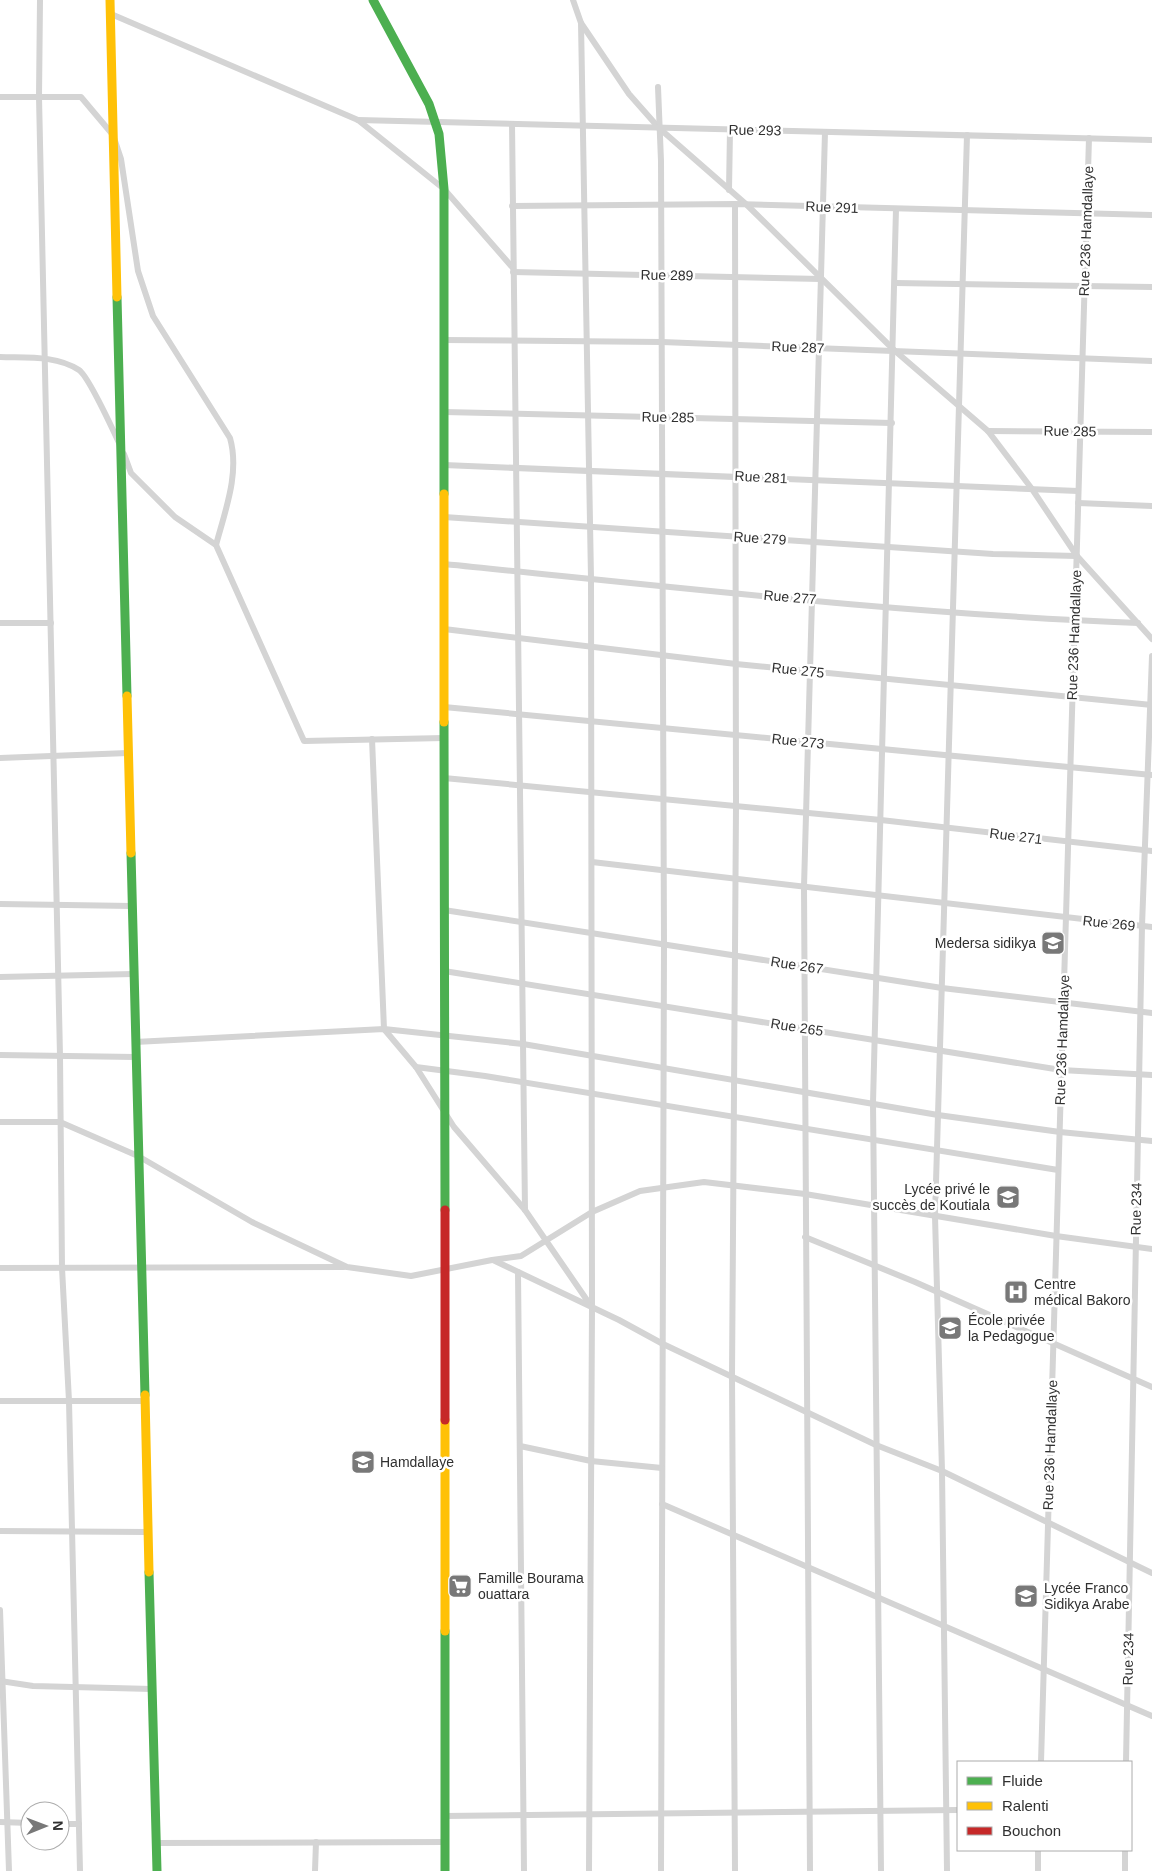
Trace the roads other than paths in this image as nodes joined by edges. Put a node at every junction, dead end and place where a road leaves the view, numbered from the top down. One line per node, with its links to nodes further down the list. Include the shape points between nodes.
1 (40, 0): 9 (street)
2 (110, 0): 5 (street)
3 (373, 0): 11 (street, via 429,104)
4 (573, 0): 6 (street)
5 (111, 14): 10 (street); 17 (street)
6 (581, 23): 13 (street); 14 (street, via 629,94)
7 (658, 87): 14 (street)
8 (0, 97): 9 (street)
9 (39, 97): 17 (street, via 81,97); 51 (street)
10 (358, 120): 11 (street, Rue 293); 21 (street)
11 (435, 122): 12 (street, Rue 293); 21 (street)
12 (512, 124): 13 (street, Rue 293); 27 (street)
13 (583, 126): 14 (street, Rue 293); 25 (street)
14 (659, 128): 15 (street, Rue 293); 22 (street); 23 (street)
15 (730, 130): 16 (street, Rue 293); 22 (street)
16 (825, 132): 18 (street, Rue 293); 28 (street)
17 (114, 135): 65 (street); 84 (street, via 121,159 138,271 153,316 230,438 234,453 232,481)
18 (967, 135): 19 (street, Rue 293); 30 (street)
19 (1089, 138): 20 (street, Rue 293); 31 (street, Rue 236 Hamdallaye)
20 (1152, 140)
21 (444, 189): 33 (street); 42 (street)
22 (729, 190): 26 (street)
23 (661, 204): 24 (street, Rue 291); 25 (street, Rue 291); 35 (street)
24 (735, 204): 26 (street, Rue 291); 36 (street)
25 (584, 205): 27 (street, Rue 291); 34 (street)
26 (746, 205): 28 (street, Rue 291); 37 (street)
27 (512, 206): 33 (street)
28 (823, 207): 29 (street, Rue 291); 37 (street)
29 (896, 209): 30 (street, Rue 291); 38 (street)
30 (965, 210): 31 (street, Rue 291); 39 (street)
31 (1086, 214): 32 (street, Rue 291); 40 (street, Rue 236 Hamdallaye)
32 (1152, 215)
33 (513, 270): 34 (street, Rue 289); 43 (street)
34 (586, 274): 35 (street, Rue 289); 44 (street)
35 (661, 275): 36 (street, Rue 289); 45 (street)
36 (736, 277): 37 (street, Rue 289); 46 (street)
37 (821, 279): 47 (street); 48 (street)
38 (895, 283): 39 (street); 48 (street)
39 (963, 284): 40 (street); 49 (street)
40 (1084, 286): 41 (street); 52 (street, Rue 236 Hamdallaye)
41 (1152, 287)
42 (444, 340): 43 (street, Rue 287); 55 (street)
43 (514, 341): 44 (street, Rue 287); 56 (street)
44 (587, 342): 45 (street, Rue 287); 57 (street)
45 (662, 342): 46 (street, Rue 287); 58 (street)
46 (736, 345): 47 (street, Rue 287); 59 (street)
47 (819, 348): 48 (street, Rue 287); 60 (street)
48 (894, 350): 49 (street, Rue 287); 54 (street); 61 (street)
49 (961, 353): 52 (street, Rue 287); 54 (street)
50 (0, 358): 51 (street)
51 (45, 358): 65 (street, via 80,371); 97 (street)
52 (1082, 358): 53 (street, Rue 287); 63 (street, Rue 236 Hamdallaye)
53 (1152, 361)
54 (960, 406): 62 (street); 73 (street)
55 (444, 412): 56 (street, Rue 285); 66 (street)
56 (515, 414): 57 (street, Rue 285); 67 (street)
57 (588, 415): 58 (street, Rue 285); 68 (street)
58 (662, 417): 59 (street, Rue 285); 69 (street)
59 (736, 419): 60 (street, Rue 285); 70 (street)
60 (817, 421): 61 (street, Rue 285); 71 (street)
61 (892, 423): 72 (street)
62 (988, 430): 63 (street, Rue 285); 74 (street)
63 (1080, 432): 64 (street, Rue 285); 75 (street, Rue 236 Hamdallaye)
64 (1152, 432)
65 (121, 447): 84 (street, via 131,473 175,517); 121 (street)
66 (444, 464): 67 (street, Rue 281); 78 (street)
67 (516, 466): 68 (street, Rue 281); 79 (street)
68 (589, 470): 69 (street, Rue 281); 80 (street)
69 (662, 473): 70 (street, Rue 281); 81 (street)
70 (736, 476): 71 (street, Rue 281); 82 (street)
71 (815, 480): 72 (street, Rue 281); 83 (street)
72 (890, 483): 73 (street, Rue 281); 85 (street)
73 (957, 486): 74 (street, Rue 281); 86 (street)
74 (1032, 489): 75 (street, Rue 281); 87 (street)
75 (1078, 492): 76 (street, Rue 236 Hamdallaye)
76 (1078, 503): 77 (street); 87 (street, Rue 236 Hamdallaye)
77 (1152, 506)
78 (444, 516): 79 (street, Rue 279); 88 (street)
79 (517, 522): 80 (street, Rue 279); 89 (street)
80 (590, 527): 81 (street, Rue 279); 90 (street)
81 (663, 532): 82 (street, Rue 279); 91 (street)
82 (736, 537): 83 (street, Rue 279); 92 (street)
83 (814, 542): 85 (street, Rue 279); 93 (street)
84 (216, 545): 118 (street, via 304,741)
85 (888, 547): 86 (street, Rue 279); 94 (street)
86 (955, 552): 87 (street, Rue 279); 95 (street)
87 (1077, 556): 96 (street, Rue 236 Hamdallaye); 99 (street)
88 (444, 564): 89 (street, Rue 277); 100 (street)
89 (517, 571): 90 (street, Rue 277); 101 (street)
90 (591, 578): 91 (street, Rue 277); 103 (street)
91 (663, 585): 92 (street, Rue 277); 104 (street)
92 (736, 592): 93 (street, Rue 277); 106 (street)
93 (812, 599): 94 (street, Rue 277); 107 (street)
94 (886, 606): 95 (street, Rue 277); 108 (street)
95 (953, 612): 96 (street, Rue 277); 109 (street)
96 (1075, 620): 99 (street, Rue 277); 110 (street, Rue 236 Hamdallaye)
97 (51, 622): 98 (street); 123 (street)
98 (0, 623)
99 (1138, 623): 102 (street)
100 (444, 630): 101 (street, Rue 275); 112 (street)
101 (518, 638): 103 (street, Rue 275); 113 (street)
102 (1152, 639)
103 (592, 647): 104 (street, Rue 275); 114 (street)
104 (663, 655): 106 (street, Rue 275); 115 (street)
105 (1152, 656): 111 (street, Rue 234)
106 (736, 664): 107 (street, Rue 275); 116 (street)
107 (810, 672): 108 (street, Rue 275); 119 (street)
108 (884, 678): 109 (street, Rue 275); 120 (street)
109 (951, 685): 110 (street, Rue 275); 122 (street)
110 (1072, 698): 111 (street, Rue 275); 125 (street, Rue 236 Hamdallaye)
111 (1151, 705): 126 (street, Rue 234)
112 (444, 707): 113 (street, Rue 273); 117 (street)
113 (519, 713): 114 (street, Rue 273); 128 (street)
114 (592, 720): 115 (street, Rue 273); 129 (street)
115 (663, 728): 116 (street, Rue 273); 130 (street)
116 (736, 734): 119 (street, Rue 273); 131 (street)
117 (444, 738): 118 (street); 127 (street)
118 (372, 739): 169 (street)
119 (808, 742): 120 (street, Rue 273); 132 (street)
120 (883, 749): 122 (street, Rue 273); 133 (street)
121 (128, 754): 123 (street); 146 (street)
122 (949, 755): 125 (street, Rue 273); 134 (street)
123 (54, 756): 124 (street); 145 (street)
124 (0, 758)
125 (1070, 767): 126 (street, Rue 273); 135 (street, Rue 236 Hamdallaye)
126 (1150, 775): 136 (street, Rue 234)
127 (444, 778): 128 (street, Rue 271); 147 (street)
128 (520, 787): 129 (street, Rue 271); 149 (street)
129 (592, 793): 130 (street, Rue 271); 138 (street)
130 (664, 800): 131 (street, Rue 271); 139 (street)
131 (736, 807): 132 (street, Rue 271); 140 (street)
132 (806, 813): 133 (street, Rue 271); 141 (street)
133 (881, 820): 134 (street, Rue 271); 142 (street)
134 (947, 828): 135 (street, Rue 271); 144 (street)
135 (1068, 842): 136 (street, Rue 271); 148 (street, Rue 236 Hamdallaye)
136 (1144, 850): 137 (street, Rue 271); 150 (street, Rue 234)
137 (1152, 851)
138 (592, 862): 139 (street, Rue 269); 152 (street)
139 (663, 870): 140 (street, Rue 269); 153 (street)
140 (735, 879): 141 (street, Rue 269); 154 (street)
141 (804, 887): 142 (street, Rue 269); 155 (street)
142 (879, 896): 144 (street, Rue 269); 160 (street)
143 (0, 904): 145 (street)
144 (944, 904): 148 (street, Rue 269); 162 (street)
145 (57, 905): 146 (street); 158 (street)
146 (132, 906): 157 (street)
147 (444, 910): 149 (street, Rue 267); 156 (street)
148 (1066, 918): 150 (street, Rue 269); 164 (street, Rue 236 Hamdallaye)
149 (522, 922): 152 (street, Rue 267); 161 (street)
150 (1142, 926): 151 (street, Rue 269); 166 (street, Rue 234)
151 (1152, 927)
152 (592, 932): 153 (street, Rue 267); 163 (street)
153 (664, 944): 154 (street, Rue 267); 165 (street)
154 (735, 955): 155 (street, Rue 267); 168 (street)
155 (803, 966): 160 (street, Rue 267); 170 (street)
156 (444, 971): 161 (street, Rue 265); 171 (street)
157 (133, 974): 158 (street); 173 (street)
158 (59, 976): 159 (street); 178 (street)
159 (0, 977)
160 (876, 978): 162 (street, Rue 267); 172 (street)
161 (522, 983): 163 (street, Rue 265); 174 (street)
162 (942, 988): 164 (street, Rue 267); 175 (street)
163 (592, 994): 165 (street, Rue 265); 177 (street)
164 (1064, 1004): 166 (street, Rue 267); 183 (street, Rue 236 Hamdallaye)
165 (663, 1006): 168 (street, Rue 265); 181 (street)
166 (1140, 1012): 167 (street, Rue 267); 184 (street, Rue 234)
167 (1152, 1013)
168 (734, 1017): 170 (street, Rue 265); 186 (street)
169 (384, 1028): 171 (street); 173 (street); 180 (street)
170 (804, 1028): 172 (street, Rue 265); 188 (street)
171 (444, 1035): 174 (street); 182 (street)
172 (875, 1040): 175 (street, Rue 265); 190 (street)
173 (135, 1042): 179 (street)
174 (523, 1044): 177 (street); 187 (street)
175 (940, 1050): 183 (street, Rue 265); 193 (street)
176 (0, 1055): 178 (street)
177 (592, 1055): 181 (street); 189 (street)
178 (60, 1056): 179 (street); 196 (street)
179 (135, 1057): 203 (street)
180 (416, 1067): 182 (street); 192 (street)
181 (664, 1068): 186 (street); 191 (street)
182 (444, 1070): 187 (street); 192 (street)
183 (1061, 1070): 184 (street, Rue 265); 198 (street, Rue 236 Hamdallaye)
184 (1138, 1075): 185 (street, Rue 265); 200 (street, Rue 234)
185 (1152, 1075)
186 (734, 1080): 188 (street); 194 (street)
187 (524, 1082): 189 (street); 209 (street)
188 (804, 1092): 190 (street); 197 (street)
189 (592, 1093): 191 (street); 210 (street)
190 (873, 1103): 193 (street); 199 (street)
191 (664, 1105): 194 (street); 205 (street)
192 (444, 1111): 209 (street); 223 (street)
193 (938, 1115): 198 (street); 202 (street)
194 (734, 1117): 197 (street); 206 (street)
195 (0, 1122): 196 (street)
196 (60, 1122): 203 (street); 221 (street)
197 (805, 1128): 199 (street); 207 (street)
198 (1060, 1132): 200 (street); 204 (street, Rue 236 Hamdallaye)
199 (873, 1140): 202 (street); 208 (street)
200 (1137, 1140): 201 (street); 215 (street, Rue 234)
201 (1152, 1141)
202 (937, 1150): 204 (street); 211 (street)
203 (138, 1156): 219 (street, via 252,1222); 222 (street)
204 (1058, 1170): 212 (street, Rue 236 Hamdallaye)
205 (663, 1186): 206 (street, via 704,1182); 210 (street, via 640,1191); 228 (street)
206 (734, 1186): 207 (street); 229 (street)
207 (805, 1194): 208 (street); 213 (street)
208 (874, 1206): 211 (street); 218 (street)
209 (525, 1210): 214 (street)
210 (592, 1212): 214 (street); 226 (street)
211 (935, 1216): 212 (street); 225 (street)
212 (1056, 1236): 215 (street); 227 (street, Rue 236 Hamdallaye)
213 (805, 1237): 218 (street); 235 (street)
214 (548, 1240): 217 (street, via 521,1256); 226 (street)
215 (1135, 1247): 216 (street); 230 (street, Rue 234)
216 (1152, 1249)
217 (492, 1260): 223 (street); 224 (street)
218 (875, 1266): 225 (street); 236 (street)
219 (347, 1267): 222 (street); 223 (street, via 411,1276)
220 (0, 1268): 221 (street)
221 (62, 1268): 222 (street); 233 (street)
222 (141, 1268): 234 (street)
223 (443, 1269): 269 (street)
224 (518, 1272): 226 (street); 237 (street)
225 (937, 1293): 227 (street); 240 (street)
226 (592, 1308): 228 (street); 238 (street)
227 (1054, 1342): 230 (street); 242 (street, Rue 236 Hamdallaye)
228 (663, 1344): 229 (street); 239 (street)
229 (732, 1376): 235 (street); 246 (street)
230 (1133, 1379): 231 (street); 247 (street, Rue 234)
231 (1152, 1387)
232 (0, 1401): 233 (street)
233 (69, 1401): 234 (street); 245 (street)
234 (144, 1401): 244 (street)
235 (806, 1410): 236 (street); 248 (street)
236 (876, 1445): 240 (street); 250 (street)
237 (520, 1446): 238 (street); 267 (street)
238 (591, 1461): 239 (street); 268 (street)
239 (662, 1468): 241 (street)
240 (942, 1471): 242 (street); 252 (street)
241 (662, 1504): 246 (street); 266 (street)
242 (1048, 1521): 247 (street); 253 (street, Rue 236 Hamdallaye)
243 (0, 1531): 245 (street)
244 (147, 1532): 245 (street); 256 (street)
245 (72, 1533): 255 (street)
246 (734, 1534): 248 (street); 265 (street)
247 (1130, 1562): 249 (street); 257 (street, Rue 234)
248 (810, 1567): 250 (street); 264 (street)
249 (1152, 1573)
250 (878, 1598): 252 (street); 263 (street)
251 (0, 1610): 254 (street)
252 (943, 1625): 253 (street); 261 (street)
253 (1044, 1669): 257 (street); 259 (street, Rue 236 Hamdallaye)
254 (1, 1681): 255 (street); 270 (street)
255 (76, 1688): 256 (street); 273 (street)
256 (152, 1689): 276 (street)
257 (1128, 1705): 258 (street); 260 (street, Rue 234)
258 (1152, 1716)
259 (1041, 1761)
260 (1126, 1761)
261 (946, 1810): 262 (street); 263 (street); 290 (street)
262 (957, 1810)
263 (880, 1811): 264 (street); 289 (street)
264 (810, 1812): 265 (street); 288 (street)
265 (734, 1813): 266 (street); 287 (street)
266 (661, 1814): 268 (street); 286 (street)
267 (524, 1815): 268 (street); 269 (street); 284 (street)
268 (589, 1815): 285 (street)
269 (445, 1816): 275 (street)
270 (4, 1822): 271 (street); 279 (street)
271 (20, 1823)
272 (70, 1824): 273 (street)
273 (79, 1824): 280 (street)
274 (316, 1842): 275 (street); 276 (street); 282 (street)
275 (445, 1842): 283 (street)
276 (156, 1843): 281 (street)
277 (1038, 1851): 291 (street)
278 (1125, 1851): 292 (street)
279 (9, 1871)
280 (80, 1871)
281 (156, 1871)
282 (316, 1871)
283 (444, 1871)
284 (524, 1871)
285 (589, 1871)
286 (661, 1871)
287 (735, 1871)
288 (810, 1871)
289 (881, 1871)
290 (947, 1871)
291 (1038, 1871)
292 (1124, 1871)

